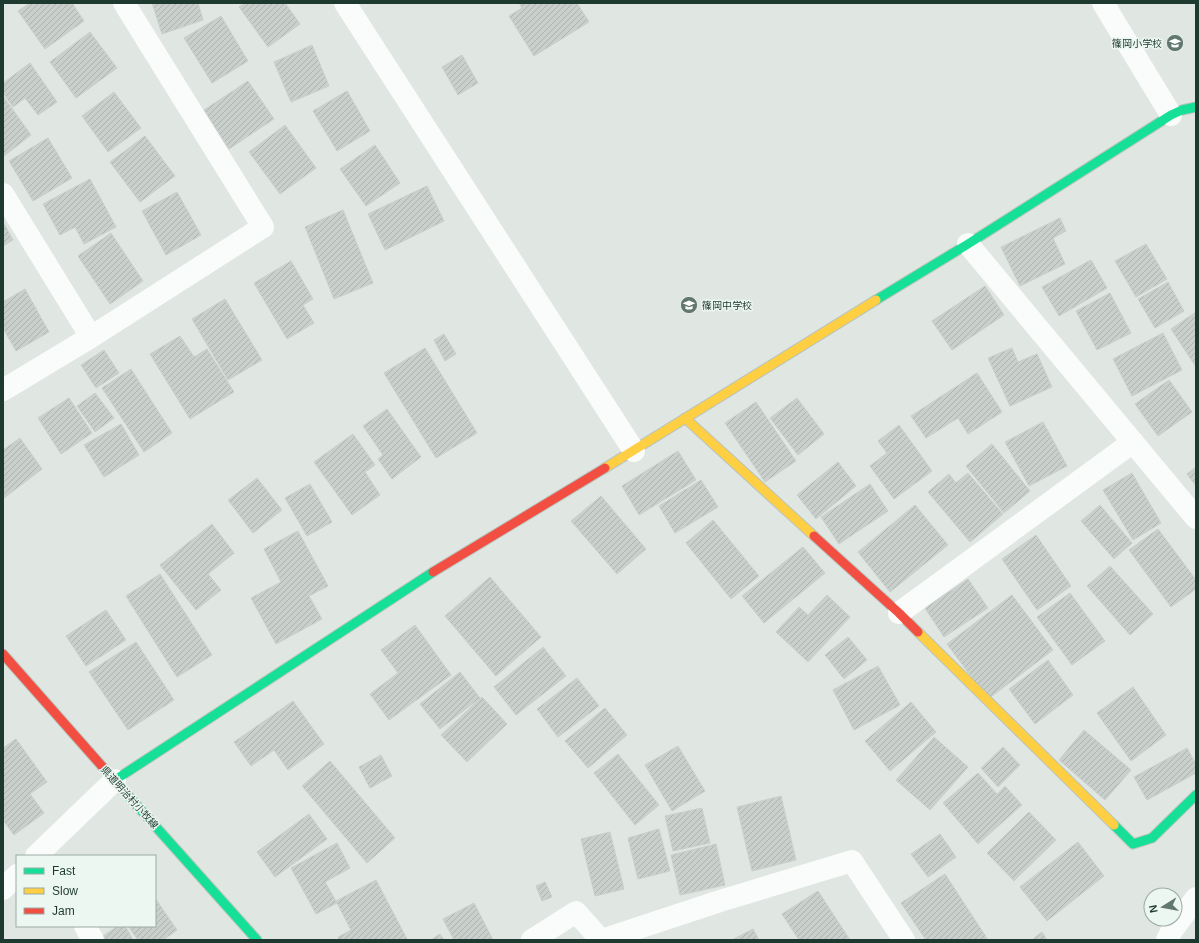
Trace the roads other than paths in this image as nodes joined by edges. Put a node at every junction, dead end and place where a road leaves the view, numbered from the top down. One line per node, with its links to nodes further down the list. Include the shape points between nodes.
1 (124, 3): 8 (street, via 263,227)
2 (345, 3): 12 (street)
3 (1103, 3): 5 (street)
4 (1196, 107): 5 (street)
5 (1171, 115): 7 (street)
6 (3, 194): 8 (street)
7 (968, 244): 10 (street); 11 (street)
8 (91, 337): 9 (street)
9 (3, 390)
10 (685, 418): 12 (street); 14 (street)
11 (1133, 442): 13 (street); 14 (street)
12 (634, 451): 16 (street, via 449,561)
13 (1196, 518)
14 (900, 614): 17 (street, via 1133,844 1152,838)
15 (3, 654): 16 (street, 県道明治村小牧線)
16 (115, 780): 18 (street); 24 (street, 県道明治村小牧線)
17 (1196, 794)
18 (41, 854)
19 (16, 876): 20 (street)
20 (3, 889)
21 (1196, 898): 28 (street)
22 (86, 927): 23 (street)
23 (93, 940)
24 (257, 940)
25 (532, 940): 26 (street, via 576,912)
26 (601, 940): 27 (street, via 852,861)
27 (904, 940)
28 (1168, 940)

